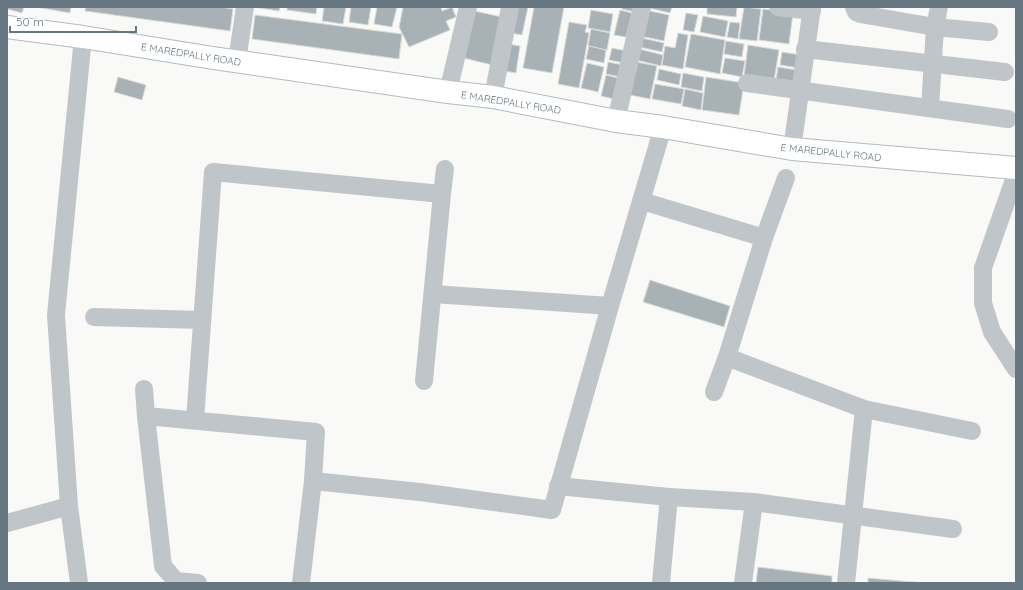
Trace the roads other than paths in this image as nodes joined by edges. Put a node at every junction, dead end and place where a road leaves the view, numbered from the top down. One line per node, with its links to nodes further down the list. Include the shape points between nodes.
1 (244, 7): 14 (street)
2 (468, 7): 19 (street)
3 (510, 7): 20 (street)
4 (642, 7): 23 (street)
5 (778, 7): 8 (street)
6 (854, 7): 10 (street, via 860,14)
7 (939, 7): 10 (street)
8 (812, 9): 13 (street)
9 (7, 27): 12 (main road, E MAREDPALLY ROAD)
10 (935, 27): 11 (street); 15 (street)
11 (989, 32)
12 (83, 37): 14 (main road, E MAREDPALLY ROAD); 50 (street, via 56,315)
13 (805, 49): 15 (street); 18 (street)
14 (237, 61): 19 (main road, E MAREDPALLY ROAD)
15 (932, 64): 16 (street); 21 (street)
16 (1005, 72)
17 (747, 83): 18 (street)
18 (800, 90): 21 (street); 25 (street)
19 (448, 92): 20 (main road, E MAREDPALLY ROAD)
20 (493, 97): 23 (main road, E MAREDPALLY ROAD)
21 (930, 108): 22 (street)
22 (1008, 118)
23 (616, 121): 24 (main road, E MAREDPALLY ROAD)
24 (663, 127): 25 (main road, E MAREDPALLY ROAD); 31 (street)
25 (792, 149): 26 (main road, E MAREDPALLY ROAD)
26 (1016, 168)
27 (445, 169): 30 (street)
28 (1016, 174): 38 (street, via 983,268 982,303 992,332)
29 (786, 178): 32 (street)
30 (442, 194): 33 (street); 36 (street, via 213,172)
31 (642, 201): 32 (street); 34 (street)
32 (764, 238): 37 (street)
33 (433, 294): 34 (street); 39 (street)
34 (610, 306): 47 (street)
35 (94, 317): 36 (street)
36 (202, 320): 44 (street)
37 (727, 357): 41 (street); 42 (street)
38 (1016, 369)
39 (424, 381)
40 (144, 389): 43 (street)
41 (714, 392)
42 (864, 409): 45 (street); 51 (street)
43 (146, 416): 44 (street); 55 (street, via 163,566 176,581)
44 (196, 420): 46 (street, via 316,432)
45 (972, 431)
46 (313, 481): 47 (street, via 552,510); 56 (street)
47 (558, 486): 48 (street)
48 (669, 497): 49 (street); 57 (street)
49 (754, 502): 51 (street); 58 (street)
50 (69, 506): 52 (street); 54 (street)
51 (853, 515): 53 (street); 59 (street)
52 (7, 523)
53 (953, 529)
54 (79, 583)
55 (198, 583)
56 (301, 583)
57 (661, 583)
58 (743, 583)
59 (846, 583)

